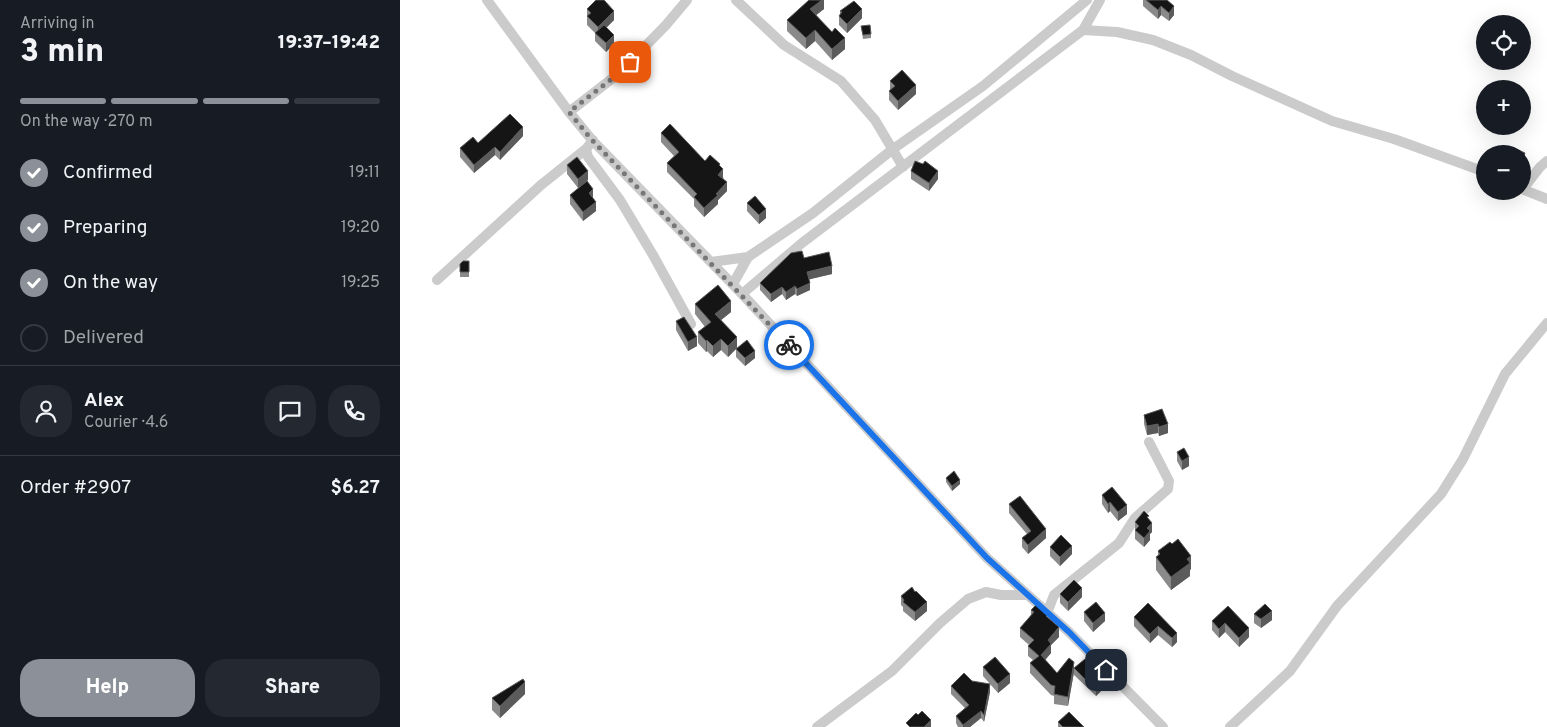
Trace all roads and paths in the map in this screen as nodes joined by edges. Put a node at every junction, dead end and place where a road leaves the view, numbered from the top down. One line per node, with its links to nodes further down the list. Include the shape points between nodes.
1 (487, 0): 7 (street)
2 (688, 0): 7 (street, via 618,74)
3 (736, 0): 10 (street, via 784,45 841,81 875,120)
4 (1087, 0): 10 (street, via 983,86)
5 (1100, 0): 6 (street)
6 (1083, 30): 12 (street); 13 (street, via 1117,32 1153,40 1332,121)
7 (569, 112): 8 (street)
8 (593, 140): 9 (street); 18 (street)
9 (586, 149): 19 (street, via 541,185); 23 (street, via 588,157 649,247)
10 (893, 149): 12 (street); 17 (street, via 813,213)
11 (1547, 161): 14 (street)
12 (903, 167): 21 (street, via 802,243)
13 (1476, 169)
14 (1531, 179)
15 (1531, 192): 16 (street)
16 (1547, 199)
17 (748, 257): 18 (street); 20 (street)
18 (711, 262): 20 (street)
19 (437, 280)
20 (732, 284): 21 (street)
21 (742, 294): 25 (street, via 980,551)
22 (1547, 323): 29 (street, via 1505,374 1463,459 1441,494 1337,606 1290,671)
23 (691, 324)
24 (1149, 442): 26 (street, via 1169,480 1168,489 1135,518 1119,543 1054,595)
25 (1028, 595): 26 (street); 27 (street, via 986,592 968,599 892,672)
26 (1047, 613): 28 (street)
27 (817, 727)
28 (1163, 727)
29 (1230, 727)

